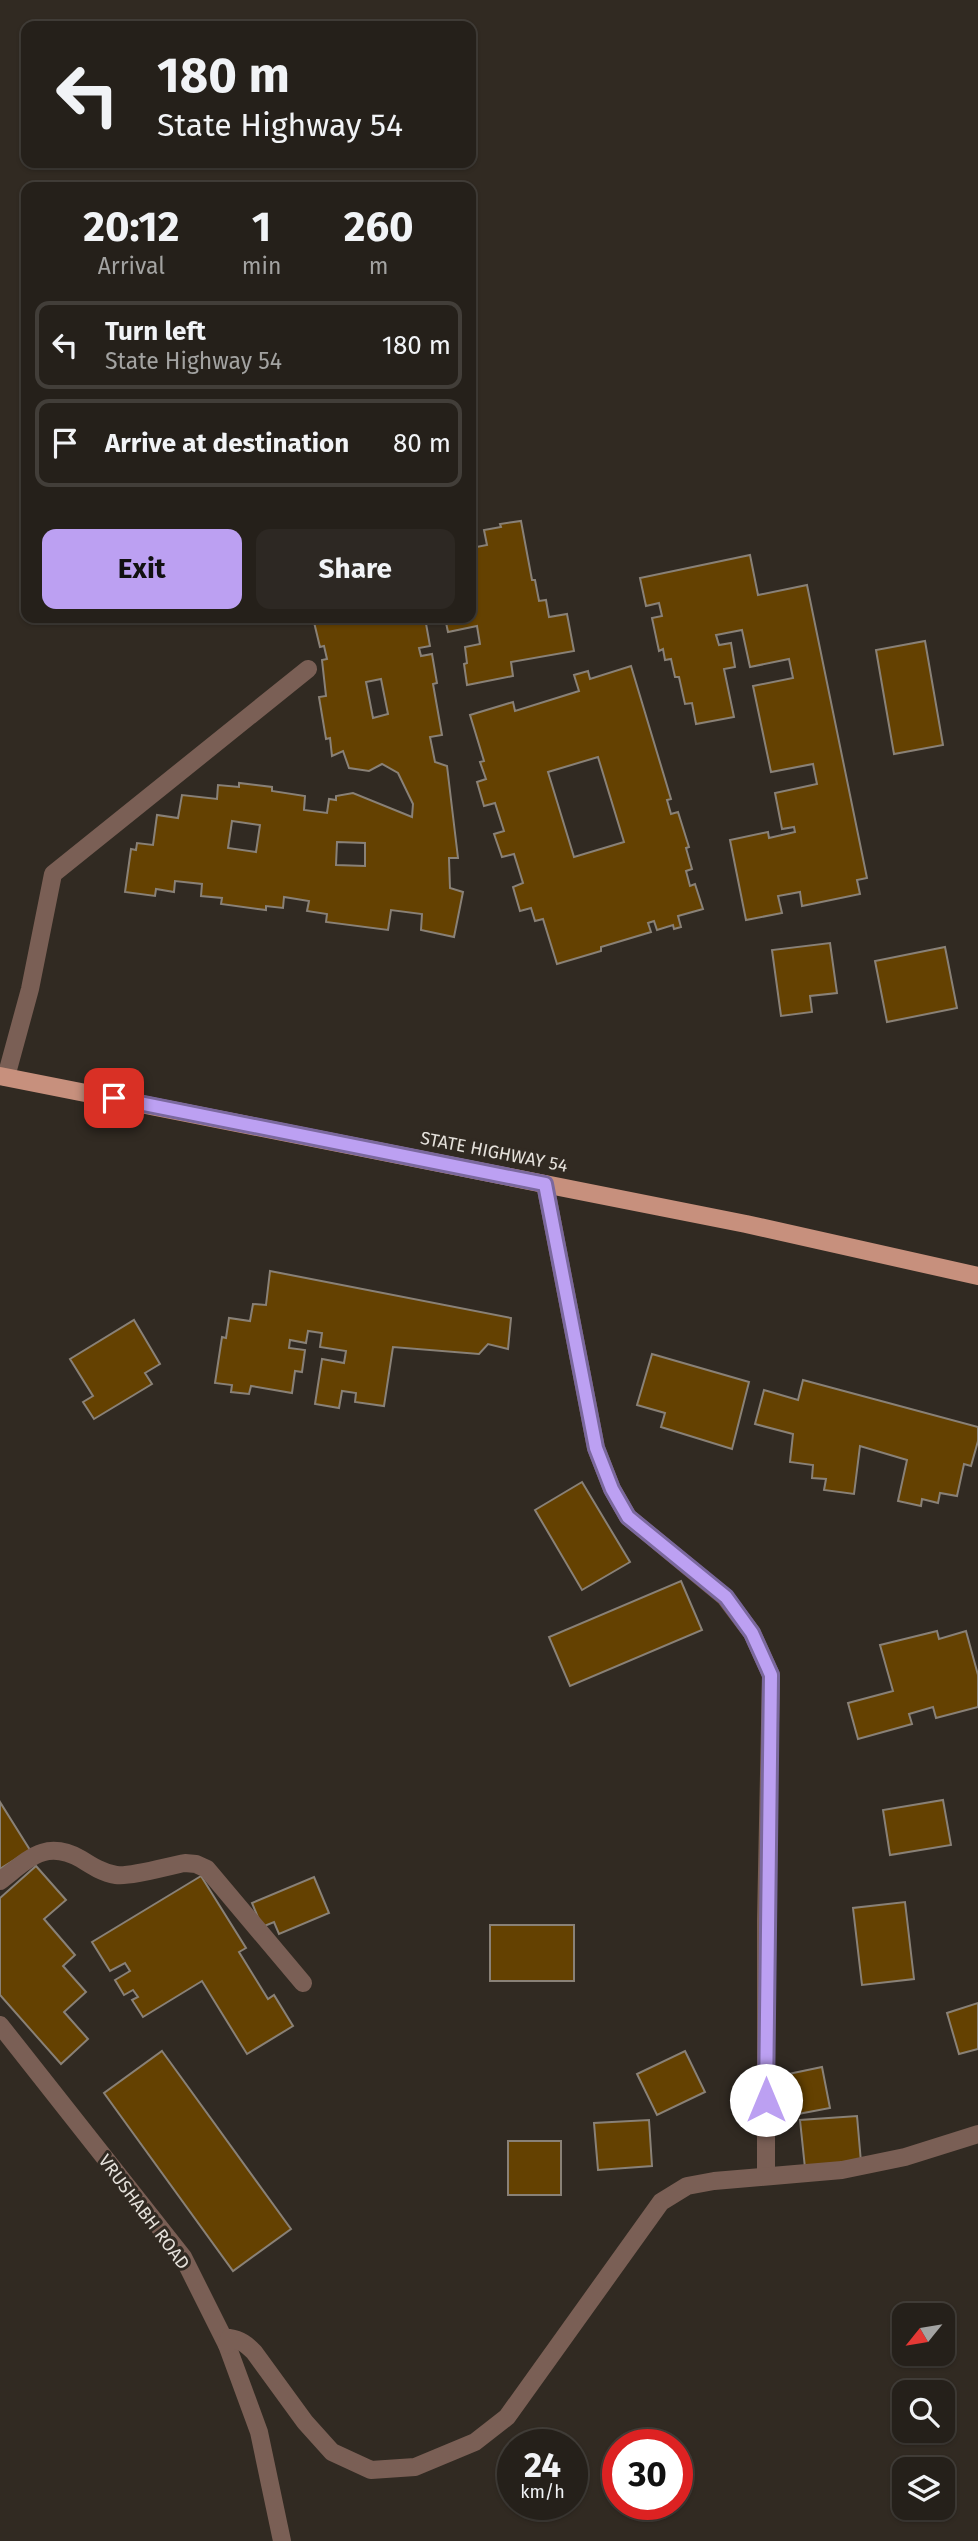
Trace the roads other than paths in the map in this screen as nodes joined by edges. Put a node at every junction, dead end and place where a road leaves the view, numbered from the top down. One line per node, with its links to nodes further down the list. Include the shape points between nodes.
1 (307, 669): 2 (street, via 53,874 30,989)
2 (3, 1076): 3 (main road, STATE HIGHWAY 54)
3 (545, 1184): 4 (main road, STATE HIGHWAY 54); 9 (street, via 596,1448 612,1489 628,1517 726,1597 752,1633 771,1675)
4 (978, 1276)
5 (0, 1881): 6 (street, via 44,1851 60,1850 119,1875 196,1864 207,1868)
6 (303, 1983)
7 (0, 2025): 10 (street, VRUSHABH ROAD, via 183,2257)
8 (978, 2134): 9 (street, via 905,2157 842,2170)
9 (766, 2176): 10 (street, via 687,2186 661,2202 507,2417 475,2442 415,2467 371,2470 332,2452 246,2343 229,2338)
10 (227, 2345): 11 (street, VRUSHABH ROAD, via 259,2432)
11 (282, 2541)

